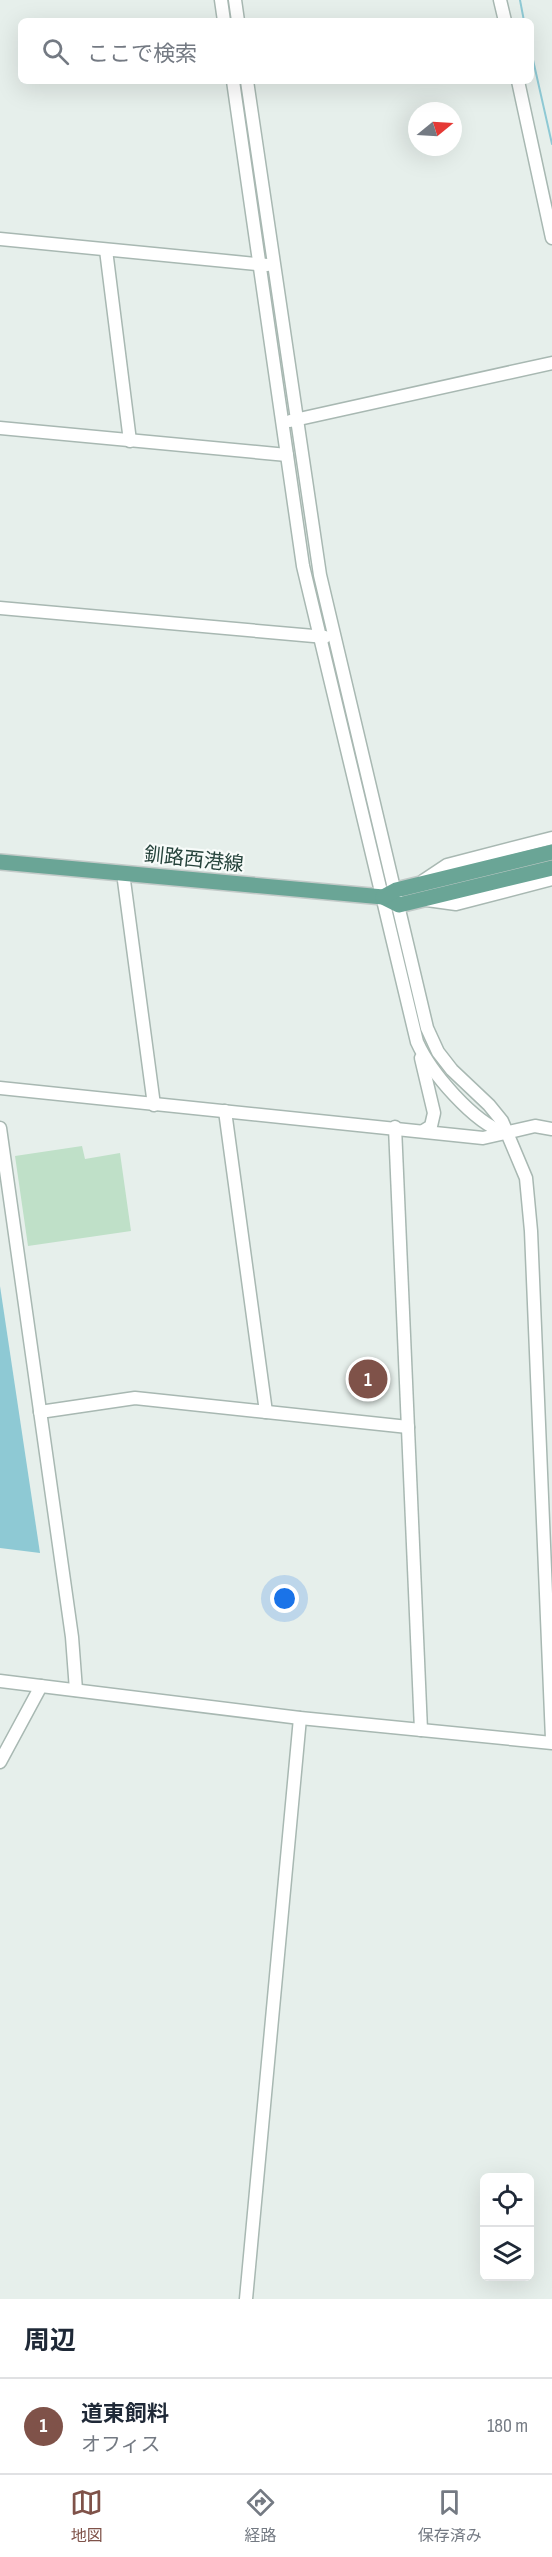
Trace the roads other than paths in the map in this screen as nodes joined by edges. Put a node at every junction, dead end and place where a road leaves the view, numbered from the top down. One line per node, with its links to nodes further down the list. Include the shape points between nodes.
1 (221, 0): 4 (street)
2 (235, 0): 5 (street)
3 (500, 0): 6 (street)
4 (224, 18)
5 (238, 18)
6 (504, 18)
7 (233, 84): 13 (street)
8 (247, 84): 14 (street)
9 (519, 84): 10 (street)
10 (552, 238)
11 (0, 239): 12 (street)
12 (106, 250): 13 (street); 19 (street)
13 (260, 265): 14 (street); 17 (street)
14 (274, 265): 16 (street)
15 (552, 363): 16 (street)
16 (297, 420): 17 (street); 23 (street, via 320,575)
17 (282, 421): 20 (street)
18 (0, 428): 19 (street)
19 (130, 441): 20 (street)
20 (287, 455): 22 (street, via 303,566)
21 (0, 608): 22 (street)
22 (320, 637): 23 (street); 31 (street)
23 (336, 638): 31 (street)
24 (552, 838): 30 (street, via 447,865)
25 (552, 852): 30 (main road, 釧路西港線)
26 (0, 862): 28 (main road, 釧路西港線)
27 (552, 868): 30 (main road, 釧路西港線)
28 (123, 873): 31 (main road, 釧路西港線); 34 (street)
29 (552, 879): 30 (street, via 456,904)
30 (419, 892): 31 (main road, 釧路西港線)
31 (393, 897): 32 (street); 40 (street, via 438,1052 489,1105 502,1121)
32 (421, 1051): 39 (street, via 434,1113 431,1125); 40 (street, via 448,1089 492,1129)
33 (0, 1088): 34 (street)
34 (154, 1105): 35 (street)
35 (225, 1111): 36 (street); 42 (street)
36 (395, 1127): 39 (street); 43 (street)
37 (0, 1128): 41 (street)
38 (552, 1129): 40 (street, via 535,1126)
39 (423, 1131): 40 (street, via 483,1138)
40 (505, 1133): 49 (street, via 523,1168 530,1198)
41 (40, 1412): 42 (street, via 135,1398); 46 (street)
42 (266, 1412): 43 (street)
43 (408, 1427): 48 (street)
44 (0, 1681): 45 (street)
45 (41, 1686): 46 (street); 50 (street)
46 (76, 1690): 47 (street)
47 (300, 1718): 48 (street); 51 (street)
48 (421, 1730): 49 (street)
49 (552, 1741)
50 (0, 1762)
51 (246, 2299)

